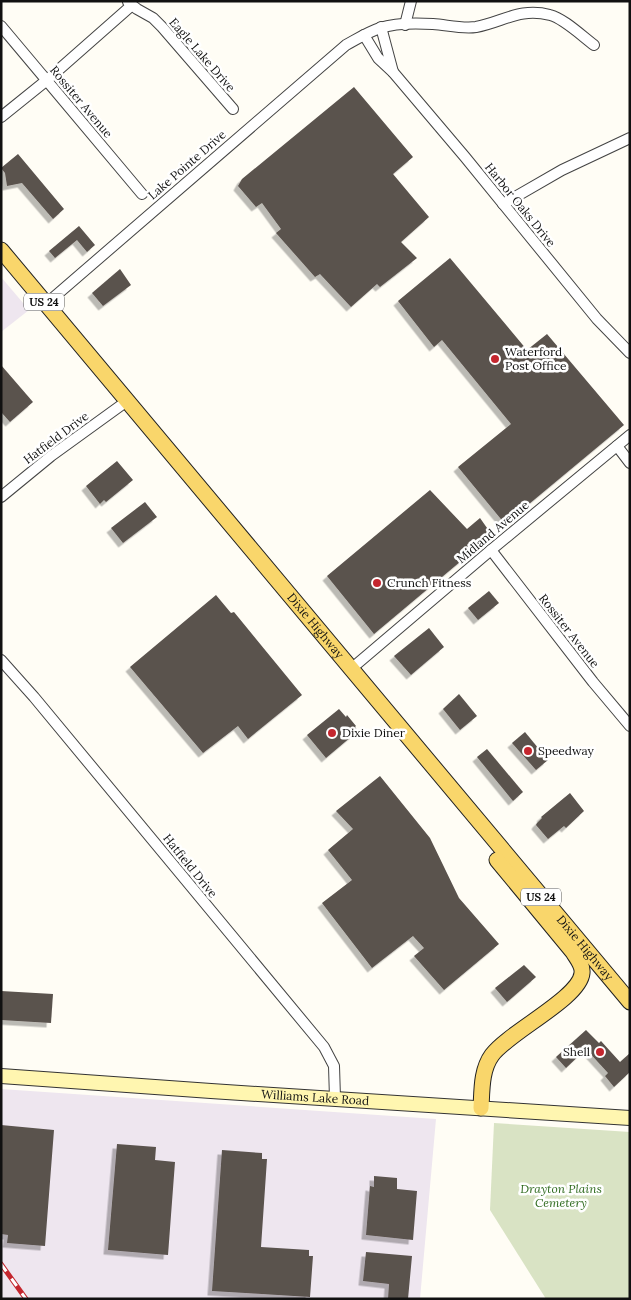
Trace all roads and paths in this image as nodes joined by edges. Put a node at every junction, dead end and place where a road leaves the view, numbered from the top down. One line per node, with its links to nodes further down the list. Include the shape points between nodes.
1 (411, 1): 3 (street)
2 (129, 4): 9 (street); 10 (street, Eagle Lake Drive, via 162,27)
3 (405, 25): 5 (street); 7 (street, via 474,27 514,14 540,13 566,22)
4 (1, 26): 9 (street, Rossiter Avenue)
5 (381, 27): 6 (street, Lake Pointe Drive); 8 (street)
6 (364, 35): 8 (street, Harbor Oaks Drive, via 378,58); 16 (street, Lake Pointe Drive, via 346,45)
7 (594, 45)
8 (393, 72): 14 (street, Harbor Oaks Drive)
9 (47, 80): 11 (street); 13 (street, Rossiter Avenue)
10 (233, 109)
11 (1, 117)
12 (630, 138): 14 (street, via 562,170)
13 (142, 194)
14 (503, 204): 17 (street, Harbor Oaks Drive, via 597,319)
15 (1, 250): 16 (main road, Dixie Highway / US 24)
16 (46, 304): 18 (main road, Dixie Highway / US 24)
17 (630, 353)
18 (126, 401): 22 (street, Hatfield Drive); 25 (main road, Dixie Highway / US 24)
19 (630, 435): 20 (street, Midland Avenue)
20 (617, 446): 21 (street); 23 (street, Midland Avenue)
21 (630, 463)
22 (1, 497)
23 (491, 550): 25 (street, Midland Avenue); 26 (street, Rossiter Avenue)
24 (1, 660): 30 (street, Hatfield Drive, via 324,1047 334,1066)
25 (351, 669): 27 (main road, Dixie Highway / US 24)
26 (630, 726)
27 (490, 835): 28 (main road, Dixie Highway / US 24); 31 (main road, via 495,857 573,952 582,973 574,989 502,1043 491,1056 484,1072)
28 (630, 1002)
29 (1, 1076): 30 (main road, Williams Lake Road)
30 (335, 1098): 31 (main road, Williams Lake Road)
31 (481, 1108): 32 (main road, Williams Lake Road)
32 (630, 1118)

